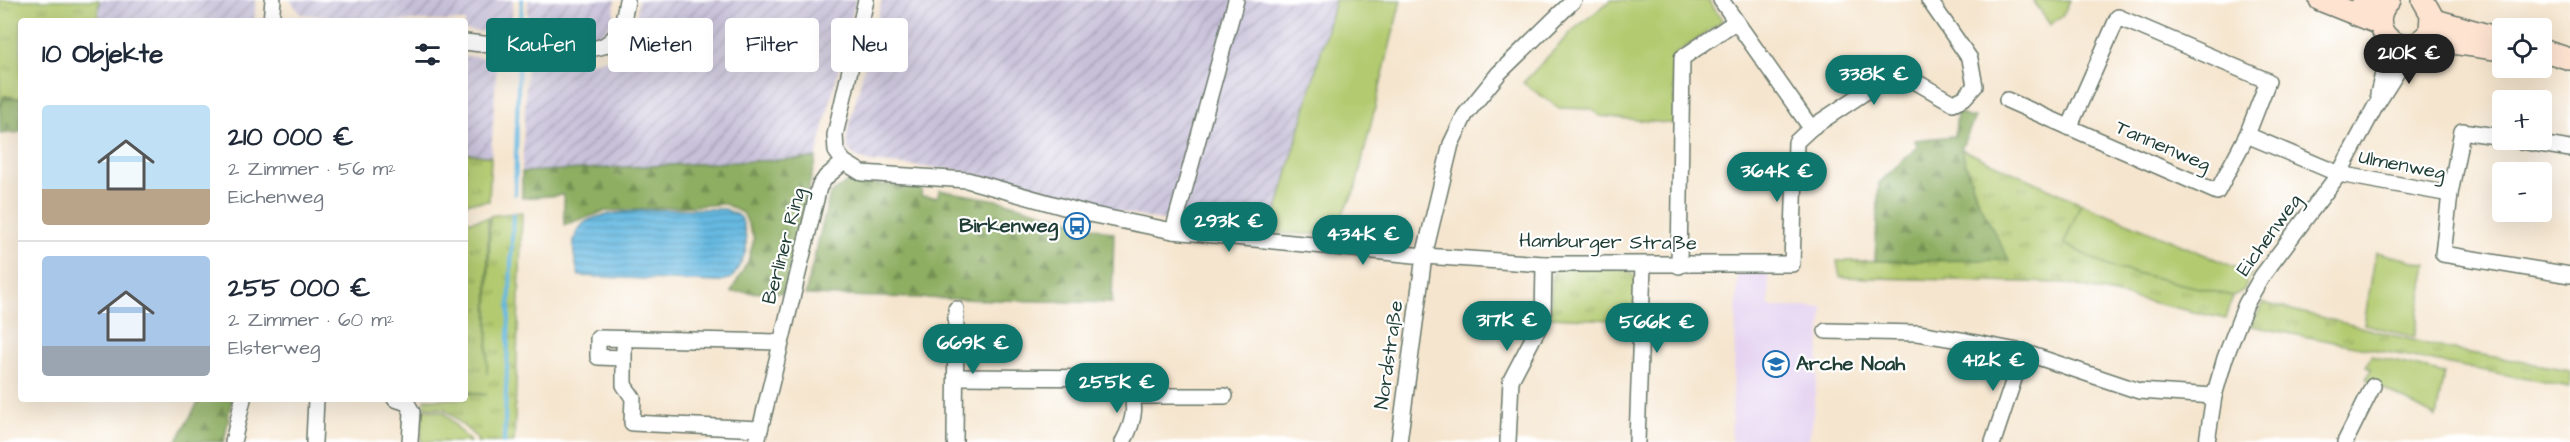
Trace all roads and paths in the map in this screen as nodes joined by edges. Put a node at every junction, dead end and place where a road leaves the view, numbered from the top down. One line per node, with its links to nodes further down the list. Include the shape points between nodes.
1 (273, 0): 12 (street)
2 (627, 0): 16 (street, via 624,22 615,37 601,47)
3 (866, 0): 30 (street, via 835,135 836,151)
4 (1236, 0): 33 (street)
5 (1574, 0): 10 (street, Nordstraße)
6 (1720, 0): 14 (street)
7 (1929, 0): 24 (street, via 1970,59 1975,86 1965,98 1953,103 1898,70)
8 (2320, 0): 13 (street)
9 (2363, 0): 13 (street)
10 (1555, 6): 34 (street, Nordstraße, via 1465,115 1451,144)
11 (2428, 9): 15 (street); 17 (street, via 2430,32)
12 (271, 18)
13 (2386, 18): 17 (street, via 2402,46); 23 (street, Eichenweg)
14 (1736, 22): 24 (street); 37 (street, via 1682,58)
15 (2492, 35)
16 (468, 42)
17 (2419, 42): 18 (street); 23 (street, Eichenweg)
18 (2492, 49)
19 (2552, 53): 21 (street)
20 (2552, 57): 21 (street)
21 (2570, 59)
22 (2007, 100): 25 (street, Tannenweg)
23 (2375, 107): 31 (street, Eichenweg)
24 (1811, 128): 37 (street, Hamburger Straße, via 1796,142 1792,264)
25 (2069, 128): 26 (street, Tannenweg, via 2217,192); 26 (street, via 2118,17 2268,81)
26 (2247, 135): 31 (street)
27 (2492, 136): 32 (street, via 2462,131)
28 (2552, 145): 29 (street)
29 (2570, 148)
30 (844, 162): 33 (street, via 862,173 967,180 1089,214); 42 (street, Berliner Ring, via 819,187)
31 (2339, 174): 32 (street, Ulmenweg); 49 (street, Eichenweg, via 2262,276 2235,332)
32 (2450, 194): 38 (street, Ulmenweg, via 2444,254)
33 (1173, 231): 34 (street)
34 (1424, 256): 35 (street, Hamburger Straße); 59 (street, Nordstraße)
35 (1544, 264): 36 (street, Hamburger Straße); 60 (street, via 1543,319 1511,380)
36 (1643, 265): 37 (street, Hamburger Straße); 61 (street)
37 (1680, 266)
38 (2570, 275)
39 (956, 309): 45 (street)
40 (1826, 331): 43 (street, via 1918,333)
41 (624, 339): 42 (street); 44 (street); 44 (street, via 598,339 598,357)
42 (780, 342): 53 (street, Berliner Ring)
43 (2023, 352): 49 (street, via 2139,391); 62 (street)
44 (623, 358): 53 (street, via 624,384 633,398 632,423)
45 (956, 377): 47 (street, via 1126,378); 57 (street)
46 (2373, 386): 64 (street)
47 (1134, 396): 48 (street); 58 (street, via 1133,427)
48 (1225, 396)
49 (2214, 396): 63 (street, Eichenweg)
50 (242, 402): 54 (street)
51 (316, 402): 55 (street)
52 (404, 402): 56 (street, via 412,412)
53 (758, 435)
54 (233, 442)
55 (314, 442)
56 (410, 442)
57 (955, 442)
58 (1123, 442)
59 (1399, 442)
60 (1508, 442)
61 (1637, 442)
62 (1993, 442)
63 (2207, 442)
64 (2345, 442)

